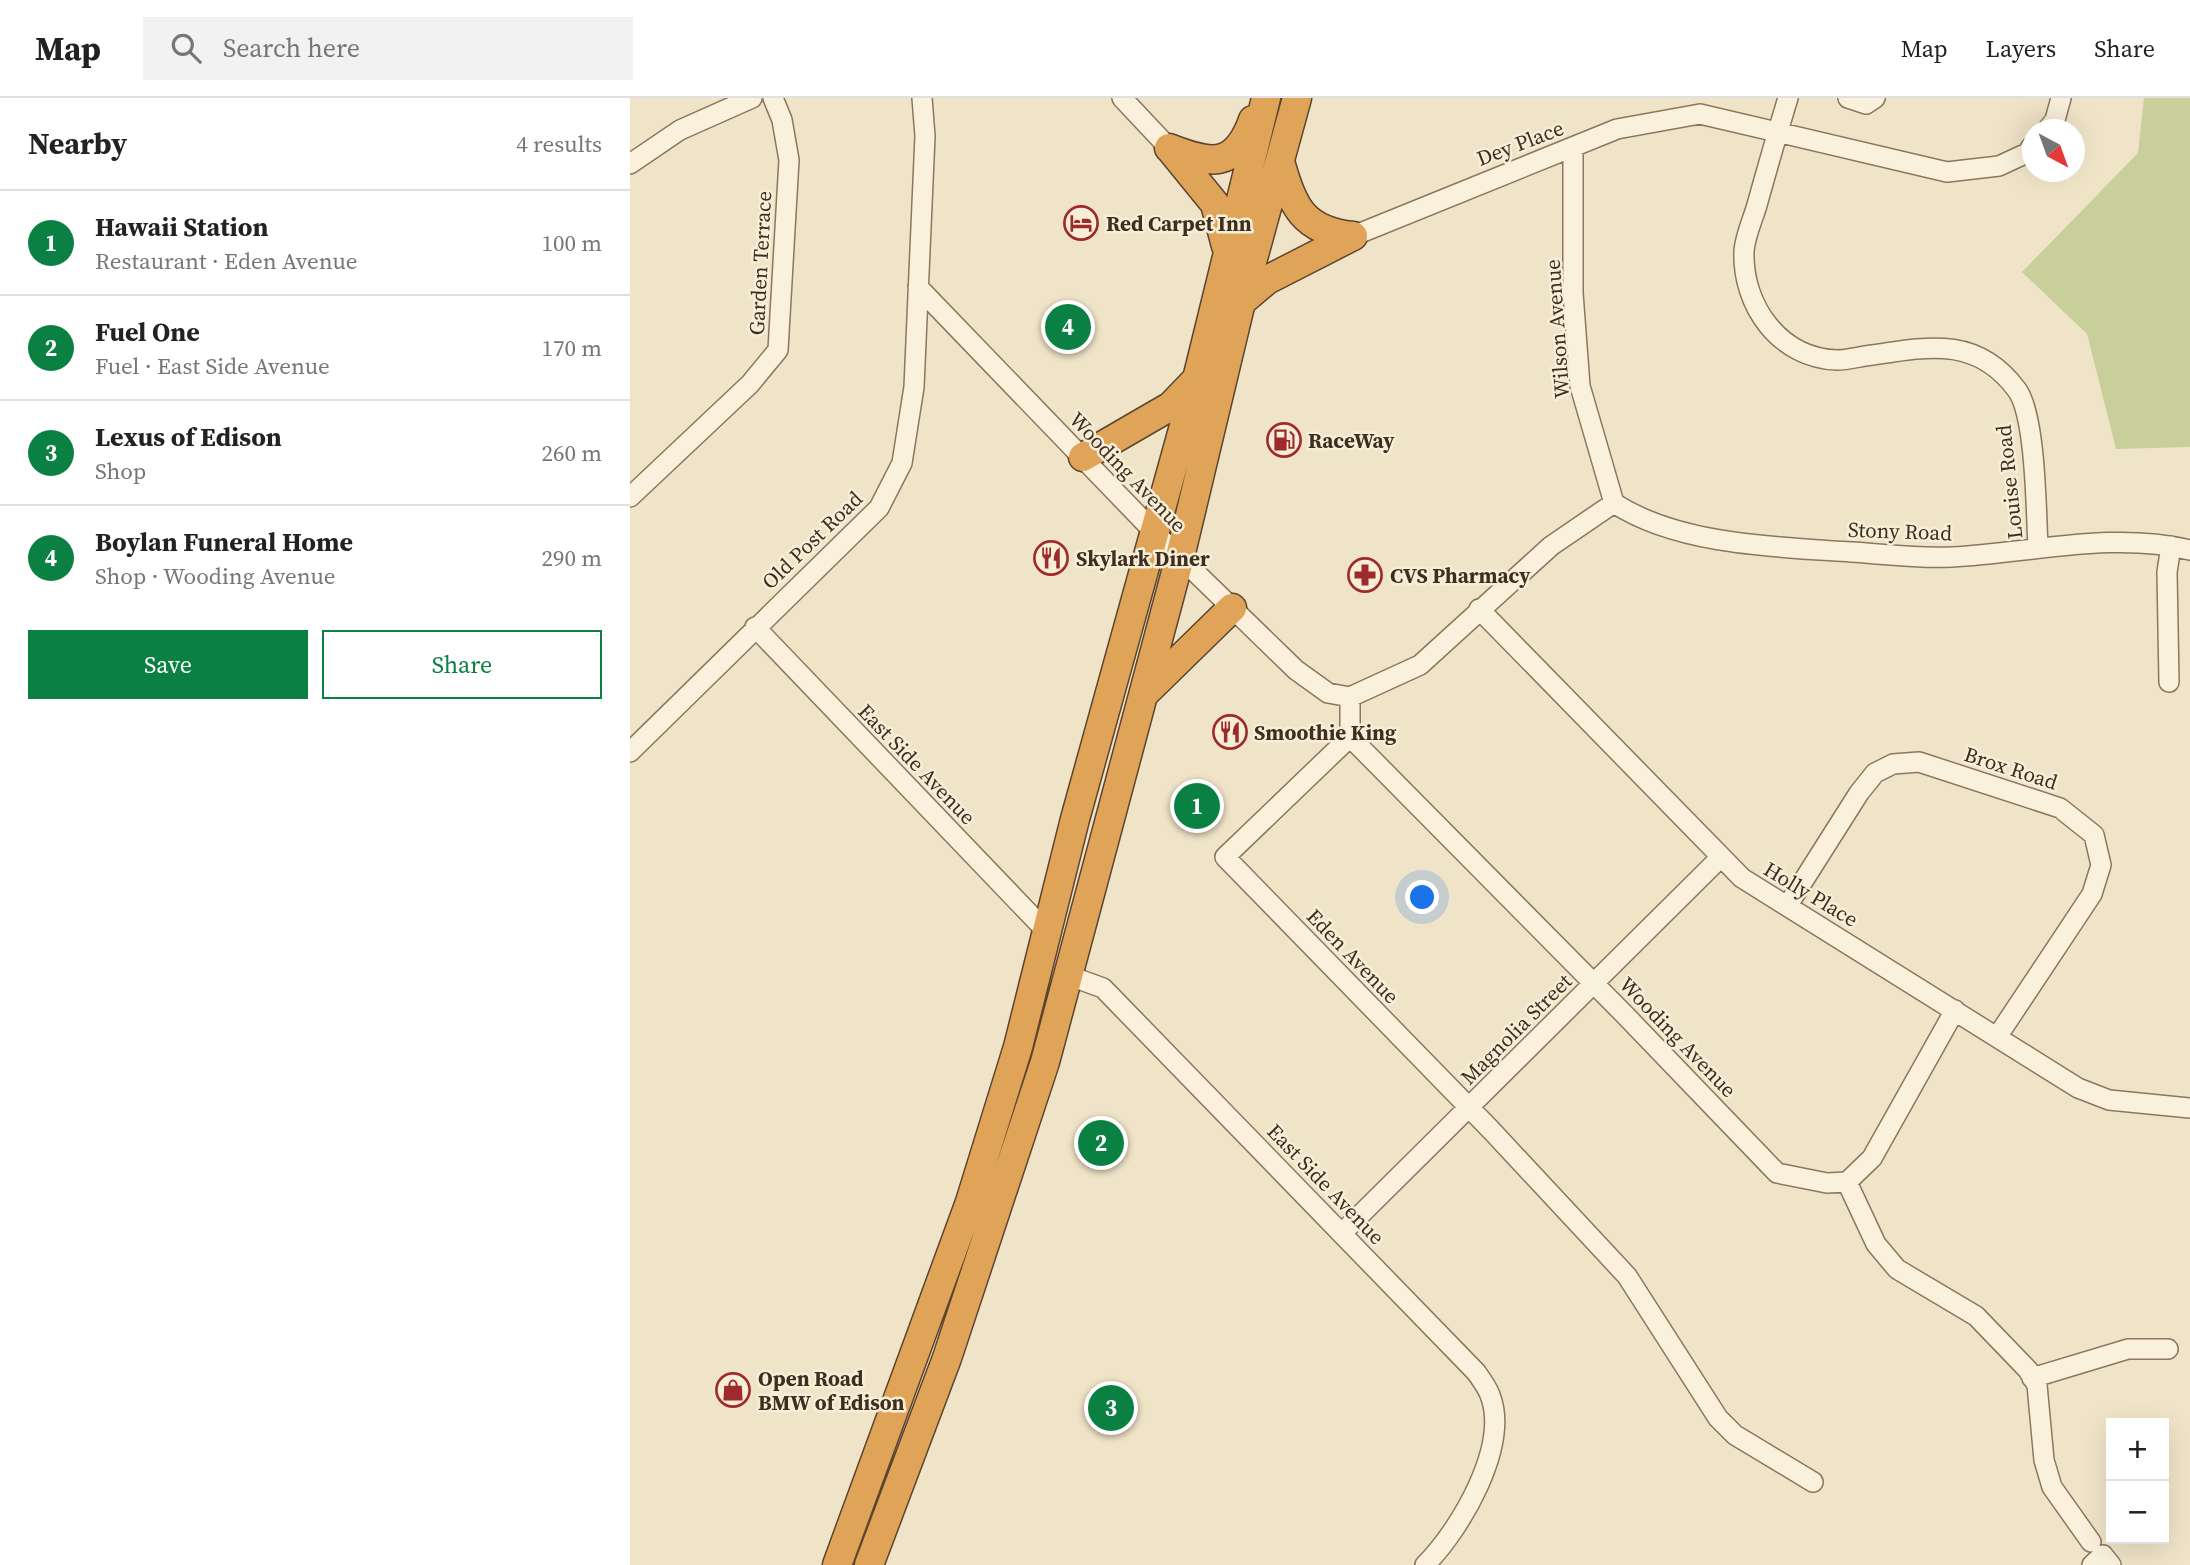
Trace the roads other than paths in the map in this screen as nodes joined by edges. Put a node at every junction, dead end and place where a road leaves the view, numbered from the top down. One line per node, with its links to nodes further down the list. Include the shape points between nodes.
1 (752, 98): 17 (street, via 680,130)
2 (773, 98): 24 (street, Garden Terrace, via 789,160 778,350 750,384)
3 (922, 98): 20 (street, Old Post Road, via 925,136)
4 (1122, 98): 13 (street)
5 (1264, 98): 13 (highway, via 1239,147 1223,158 1203,162); 19 (highway)
6 (1297, 98): 16 (highway)
7 (1788, 98): 12 (street, Louise Road)
8 (1847, 98): 9 (street, via 1866,104)
9 (1875, 98)
10 (2061, 98): 11 (street)
11 (2055, 119)
12 (1778, 130): 14 (street, Dey Place, via 1700,114 1618,129); 15 (street, Dey Place, via 1947,172 1999,166); 27 (street, Louise Road, via 1744,249 1747,287 1760,317 1788,343 1815,356 1838,360 1938,345 1965,351 1996,367 2019,393 2029,424)
13 (1169, 148): 19 (highway, via 1215,204)
14 (1573, 148): 18 (street, Dey Place); 25 (street, Wilson Avenue, via 1573,293 1580,386)
15 (2022, 155)
16 (1280, 161): 18 (highway, via 1304,217 1329,234); 21 (highway)
17 (630, 163)
18 (1353, 236): 21 (highway, via 1267,280)
19 (1227, 252): 22 (highway)
20 (918, 287): 23 (street, Wooding Avenue); 32 (street, Old Post Road, via 914,387 902,463 879,508)
21 (1241, 302): 29 (highway)
22 (1197, 379): 23 (highway, via 1171,406); 26 (highway)
23 (1083, 457): 26 (street, Wooding Avenue)
24 (630, 497)
25 (1614, 503): 27 (street, Stony Road, via 1652,523 1746,543 1952,557); 31 (street, via 1551,546)
26 (1156, 534): 29 (street, Wooding Avenue); 40 (highway)
27 (2038, 547): 28 (street, Stony Road)
28 (2181, 548): 33 (street, via 2167,572)
29 (1180, 557): 30 (street, Wooding Avenue); 34 (highway)
30 (1232, 608): 34 (highway); 35 (street, Wooding Avenue, via 1296,670 1328,693)
31 (1479, 609): 35 (street, via 1420,665); 38 (street, Holly Place)
32 (755, 627): 37 (street, Old Post Road); 40 (street, East Side Avenue)
33 (2169, 682)
34 (1143, 695): 41 (highway)
35 (1350, 697): 36 (street)
36 (1350, 737): 42 (street, Wooding Avenue); 45 (street, Eden Avenue, via 1225,857)
37 (630, 752)
38 (1721, 857): 39 (street, Holly Place, via 1742,878); 42 (street, Magnolia Street)
39 (1788, 905): 43 (street, Holly Place); 44 (street, Brox Road, via 1859,793 1875,773 1893,764 1919,762 2060,808 2094,835 2101,865 2092,894)
40 (1046, 932): 54 (highway, via 1018,1048 970,1202)
41 (1070, 976): 48 (street, East Side Avenue, via 1103,988); 55 (highway, via 1007,1184)
42 (1594, 983): 45 (street, Magnolia Street); 47 (street, Wooding Avenue, via 1777,1173 1827,1183)
43 (1955, 1010): 44 (street, Holly Place); 47 (street, via 1872,1158)
44 (1997, 1037): 46 (street, Holly Place, via 2078,1088 2109,1100)
45 (1469, 1107): 48 (street, Magnolia Street); 51 (street, Eden Avenue, via 1627,1276 1718,1418 1735,1435)
46 (2190, 1108)
47 (1847, 1182): 50 (street, via 1875,1244 1897,1269 1976,1316)
48 (1342, 1233): 53 (street, East Side Avenue, via 1476,1372 1490,1395 1494,1417 1489,1461)
49 (2168, 1349): 50 (street, via 2127,1349)
50 (2032, 1378): 52 (street, via 2037,1385 2044,1460 2052,1488)
51 (1813, 1482)
52 (2099, 1557)
53 (1436, 1561)
54 (837, 1565)
55 (869, 1565)

